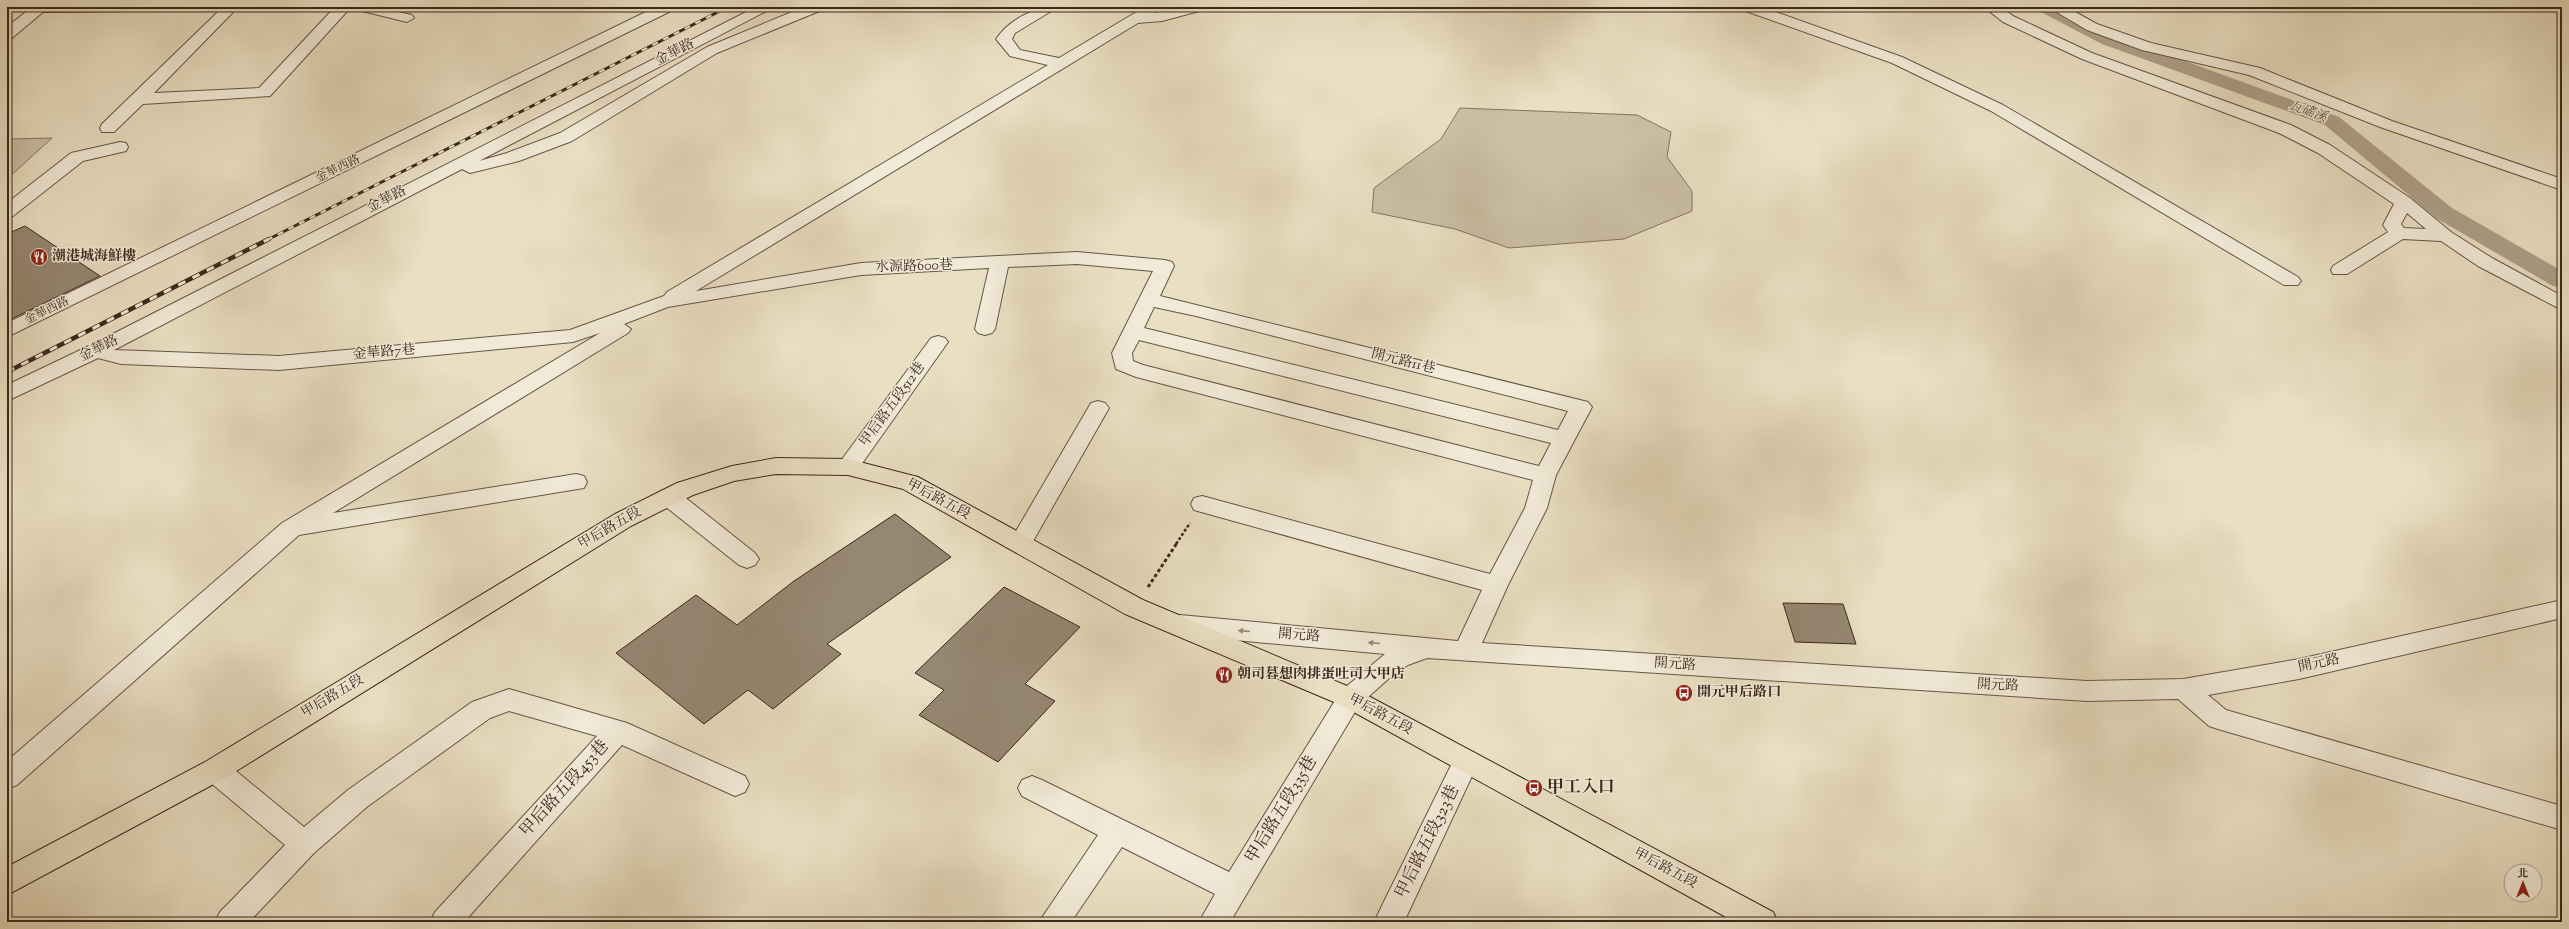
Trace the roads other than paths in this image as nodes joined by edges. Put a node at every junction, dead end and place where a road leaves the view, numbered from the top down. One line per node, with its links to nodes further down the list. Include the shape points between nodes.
1 (41, 7): 2 (street); 17 (street)
2 (130, 7)
3 (231, 7): 19 (street)
4 (344, 7): 19 (street, via 264,94)
5 (356, 7): 15 (street)
6 (668, 7): 35 (street, 金華西路)
7 (767, 7): 22 (street, 金華路)
8 (817, 7): 22 (street, via 712,50 566,137 513,157)
9 (1051, 7): 18 (street, via 1010,30 1004,39 1015,53)
10 (1155, 7): 16 (street)
11 (1198, 7): 16 (street, via 1162,17)
12 (1748, 7): 30 (street, via 1897,60 1997,108)
13 (1991, 7): 24 (street, via 2008,19 2087,56 2285,129 2324,149)
14 (2055, 7): 23 (street, via 2092,27 2147,47 2254,72 2386,124)
15 (407, 18)
16 (1137, 19): 18 (street)
17 (7, 35)
18 (1060, 63): 32 (street)
19 (139, 99): 20 (street)
20 (108, 128)
21 (120, 147): 25 (street, via 77,158)
22 (428, 179): 38 (street, 金華路)
23 (2562, 185)
24 (2404, 202): 26 (street, via 2392,225); 27 (street)
25 (7, 212)
26 (2399, 233): 27 (street); 29 (street)
27 (2445, 236): 33 (street)
28 (999, 263): 31 (street, 水源路600巷, via 1077,258 1165,266); 32 (street, 水源路600巷, via 861,269); 34 (street)
29 (2340, 270)
30 (2291, 280)
31 (1148, 300): 36 (street); 41 (street, 開元路11巷, via 1582,407)
32 (664, 302): 38 (street, 金華路7巷, via 574,336 279,363 120,358 109,356); 47 (street)
33 (2562, 304)
34 (985, 329)
35 (7, 330)
36 (1133, 332): 41 (street); 43 (street, via 1122,353 1123,364 1136,370)
37 (938, 342): 42 (street, 甲后路五段512巷)
38 (100, 349): 39 (street, 金華路)
39 (7, 394)
40 (1098, 408): 48 (street)
41 (1564, 439): 43 (street, 開元路11巷)
42 (848, 467): 45 (main road, 甲后路五段, via 776,466 732,474 685,489); 48 (main road, 甲后路五段, via 910,483)
43 (1545, 475): 50 (street, 開元路11巷, via 1536,508)
44 (576, 482): 47 (street)
45 (669, 497): 49 (street); 59 (main road, 甲后路五段, via 623,520)
46 (1196, 513): 50 (street)
47 (290, 529): 60 (street)
48 (1020, 544): 52 (main road, 甲后路五段, via 1134,607)
49 (746, 559)
50 (1496, 585): 54 (street, 開元路11巷)
51 (2562, 610): 55 (street, 開元路, via 2299,669)
52 (1172, 624): 53 (street, 開元路, one-way to 52); 56 (main road, 甲后路五段)
53 (1427, 648): 54 (street, 開元路); 56 (street, 開元路, via 1399,658 1385,667)
54 (1466, 652): 55 (street, 開元路, via 2003,687 2087,691)
55 (2183, 689): 63 (street, via 2218,718)
56 (1350, 698): 58 (main road, 甲后路五段); 67 (street, 甲后路五段335巷)
57 (618, 731): 61 (street); 65 (street, 甲后路五段453巷, via 509,700 481,710 358,798); 69 (street, 甲后路五段453巷)
58 (1466, 761): 72 (street, 甲后路五段323巷); 73 (main road, 甲后路五段)
59 (215, 770): 65 (street); 66 (main road, 甲后路五段)
60 (7, 777)
61 (735, 784)
62 (1032, 788): 64 (street)
63 (2562, 818)
64 (1117, 830): 67 (street); 70 (street)
65 (304, 844): 68 (street, 甲后路五段453巷)
66 (7, 882)
67 (1234, 889): 71 (street, 甲后路五段335巷)
68 (230, 922)
69 (445, 922)
70 (1054, 922)
71 (1214, 922)
72 (1389, 922)
73 (1763, 922)

